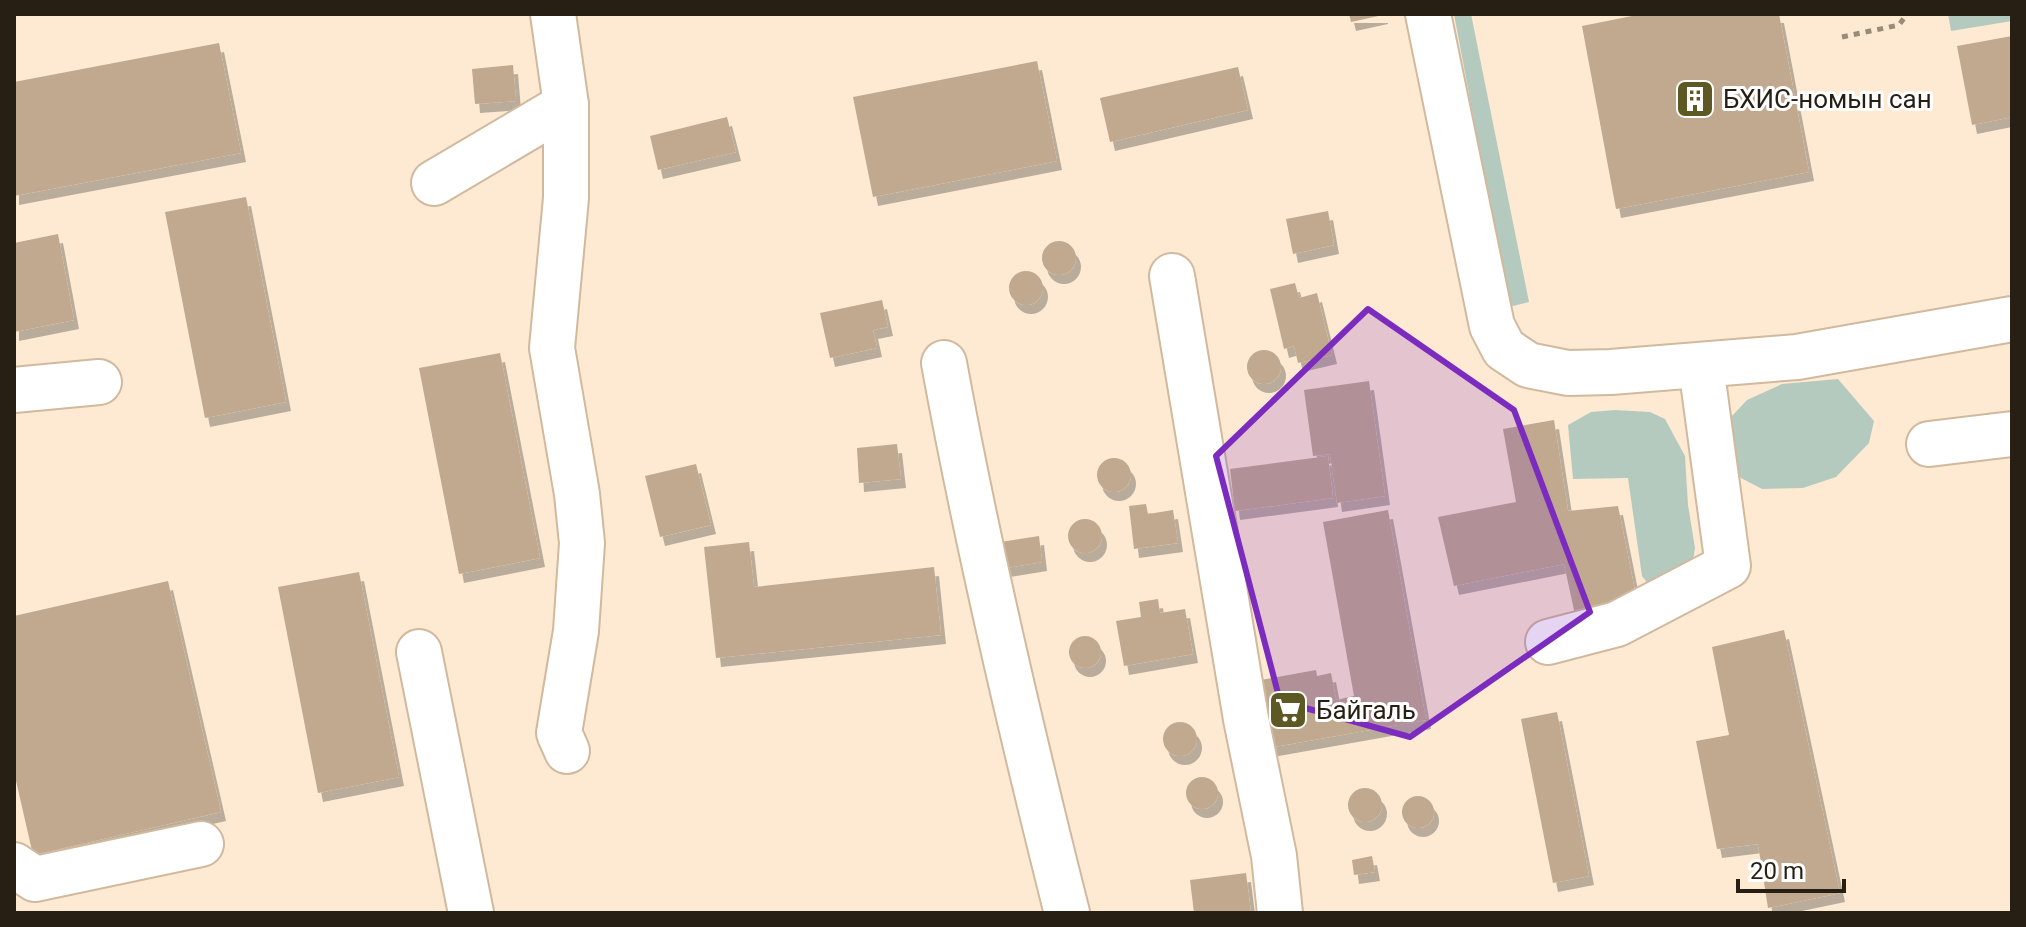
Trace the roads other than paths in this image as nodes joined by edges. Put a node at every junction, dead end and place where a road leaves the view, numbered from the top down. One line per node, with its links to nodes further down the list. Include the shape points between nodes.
1 (553, 14): 3 (street)
2 (1428, 14): 8 (street, via 1492,326 1504,349 1528,365 1568,373)
3 (566, 105): 4 (street); 15 (street, via 566,198 552,348 582,543 576,631 559,733)
4 (434, 183)
5 (1172, 276): 20 (street)
6 (2012, 319): 8 (street, via 1797,357)
7 (944, 363): 19 (street, via 1001,638)
8 (1701, 366): 13 (street, via 1728,566 1617,624)
9 (99, 382): 10 (street)
10 (14, 390)
11 (2012, 434): 12 (street)
12 (1929, 444)
13 (1548, 642)
14 (419, 652): 18 (street)
15 (567, 751)
16 (201, 844): 17 (street, via 35,879)
17 (14, 865)
18 (471, 913)
19 (1067, 913)
20 (1280, 913)

